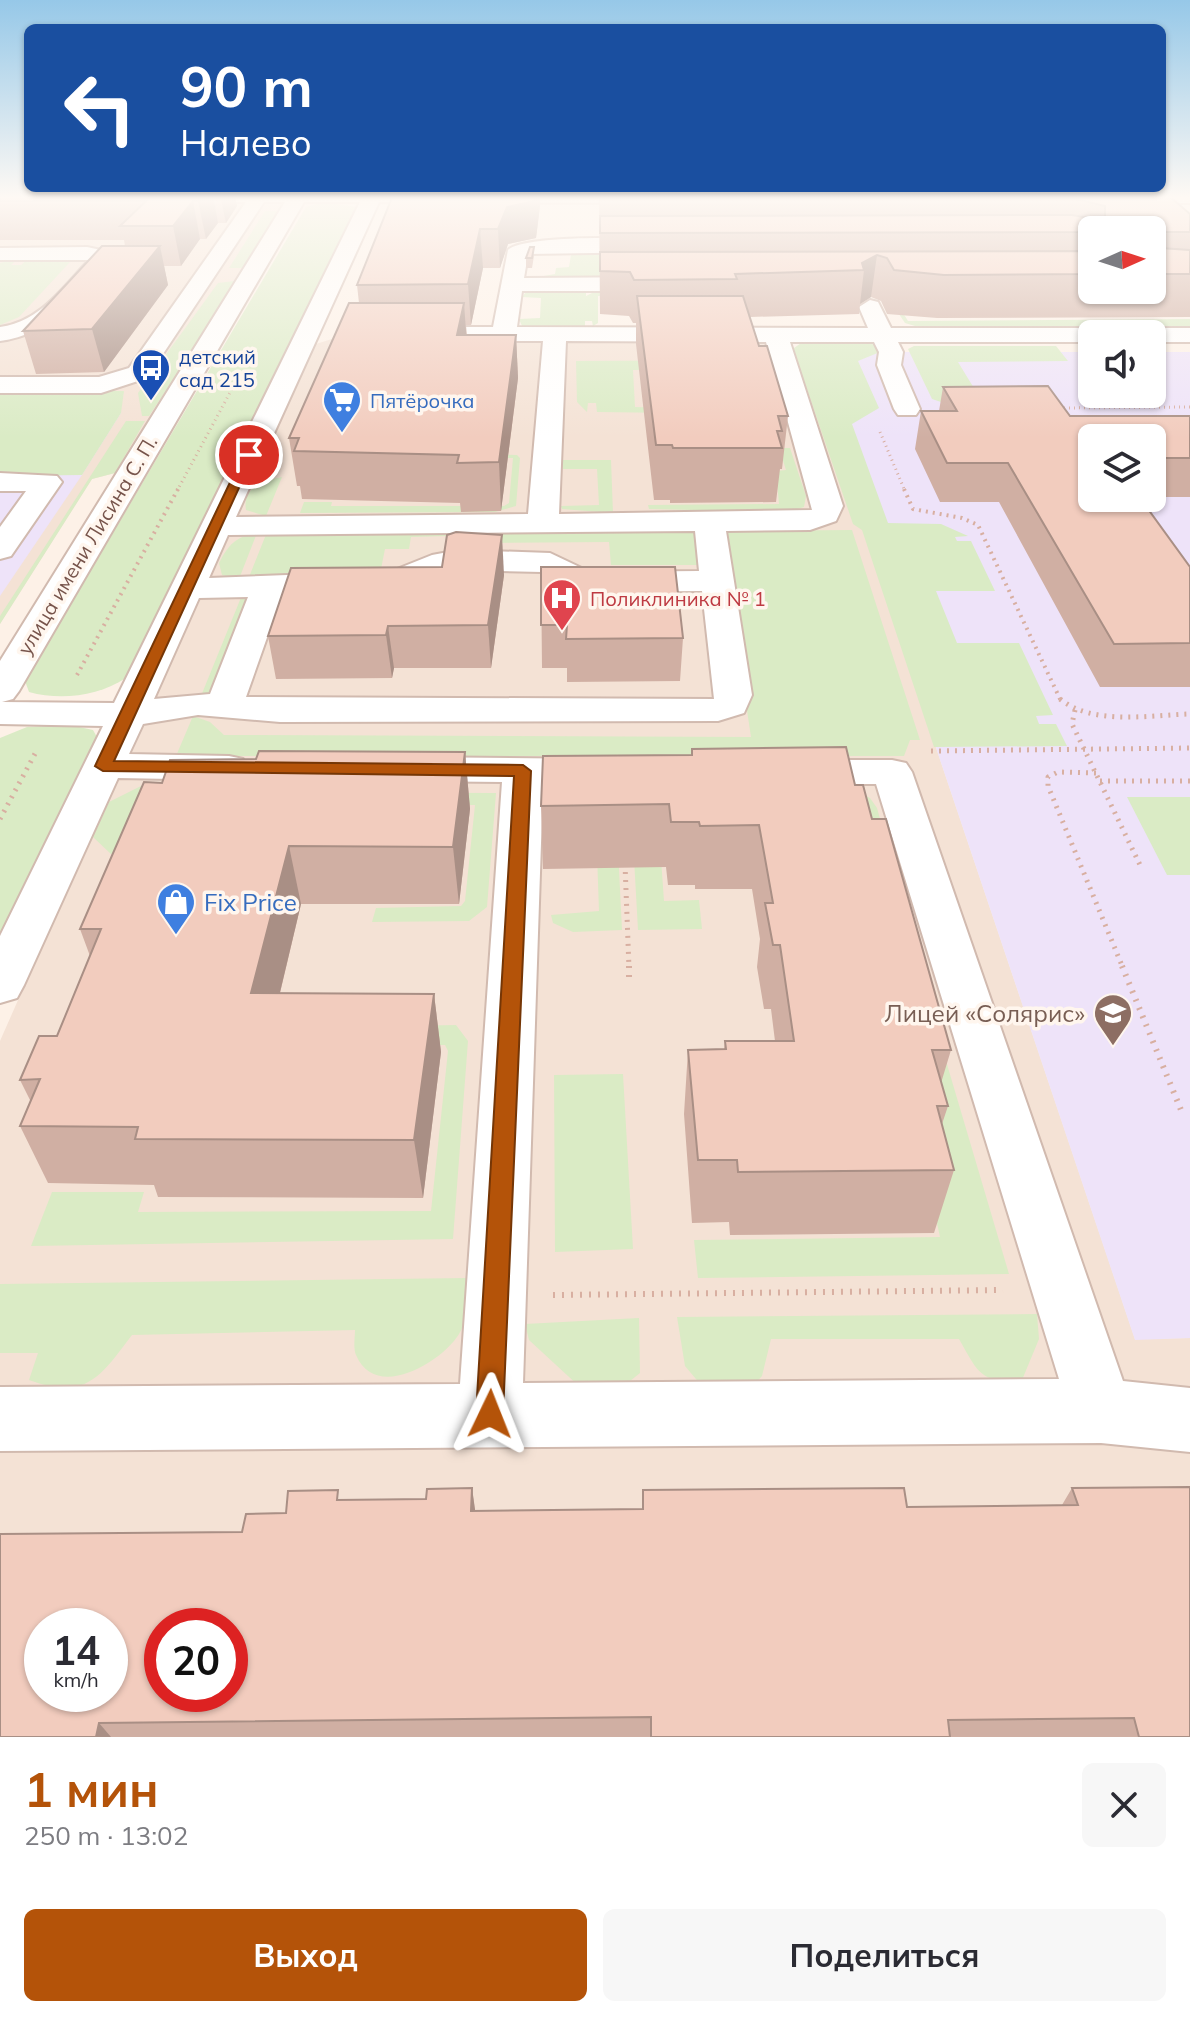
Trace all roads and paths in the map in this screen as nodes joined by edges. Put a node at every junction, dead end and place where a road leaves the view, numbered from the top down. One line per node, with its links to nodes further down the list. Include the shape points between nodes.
1 (85, 276): 13 (street, via 42,324)
2 (203, 276): 19 (street, via 138,373 101,385)
3 (251, 276): 31 (street, улица имени Лисина С. П.)
4 (341, 276): 26 (street, via 318,336)
5 (513, 276): 8 (street)
6 (858, 283): 10 (street)
7 (685, 284): 8 (street)
8 (512, 285): 11 (street)
9 (775, 332): 10 (street); 12 (street); 25 (street, via 828,506 825,515 802,522)
10 (883, 332): 15 (street); 22 (street, via 891,352 889,365)
11 (504, 333): 12 (street); 14 (street)
12 (555, 333): 24 (street)
13 (0, 334)
14 (386, 335)
15 (1078, 335)
16 (1166, 335): 17 (street)
17 (1190, 335)
18 (241, 371): 36 (path)
19 (0, 385)
20 (1190, 407): 21 (path)
21 (1048, 408)
22 (907, 409): 33 (path, via 881,427 880,434 907,500 926,514 967,518 978,525 1054,688)
23 (0, 482): 27 (street, via 47,482)
24 (543, 523): 25 (street); 26 (street)
25 (709, 523): 28 (street)
26 (215, 526): 30 (street)
27 (0, 549)
28 (717, 581): 29 (street, via 590,582 573,580 550,563 459,560 397,581); 32 (street, via 733,695 731,705 718,710)
29 (268, 587): 30 (street); 32 (street)
30 (186, 589): 37 (street)
31 (0, 691)
32 (223, 708): 37 (street, via 198,704)
33 (1075, 710): 35 (path); 38 (path, via 1072,724)
34 (0, 713): 36 (street)
35 (1190, 714)
36 (55, 715): 37 (street); 50 (path)
37 (126, 715): 41 (street)
38 (1084, 748): 39 (path); 40 (path); 47 (path)
39 (1190, 748)
40 (936, 751)
41 (103, 766): 42 (street); 53 (street)
42 (278, 768)
43 (370, 769): 44 (street)
44 (523, 771): 45 (street); 56 (street)
45 (629, 771): 52 (path)
46 (748, 771): 55 (street, via 892,772)
47 (1096, 773): 48 (path); 54 (path, via 1058,772 1048,777 1048,786)
48 (1100, 781): 49 (path); 51 (path)
49 (1190, 781)
50 (0, 819)
51 (1141, 867)
52 (629, 978)
53 (0, 985)
54 (1181, 1110)
55 (1060, 1289): 56 (path); 57 (street)
56 (494, 1295): 58 (street)
57 (1101, 1411): 58 (street); 60 (street)
58 (490, 1414): 59 (street)
59 (0, 1419)
60 (1190, 1420)

